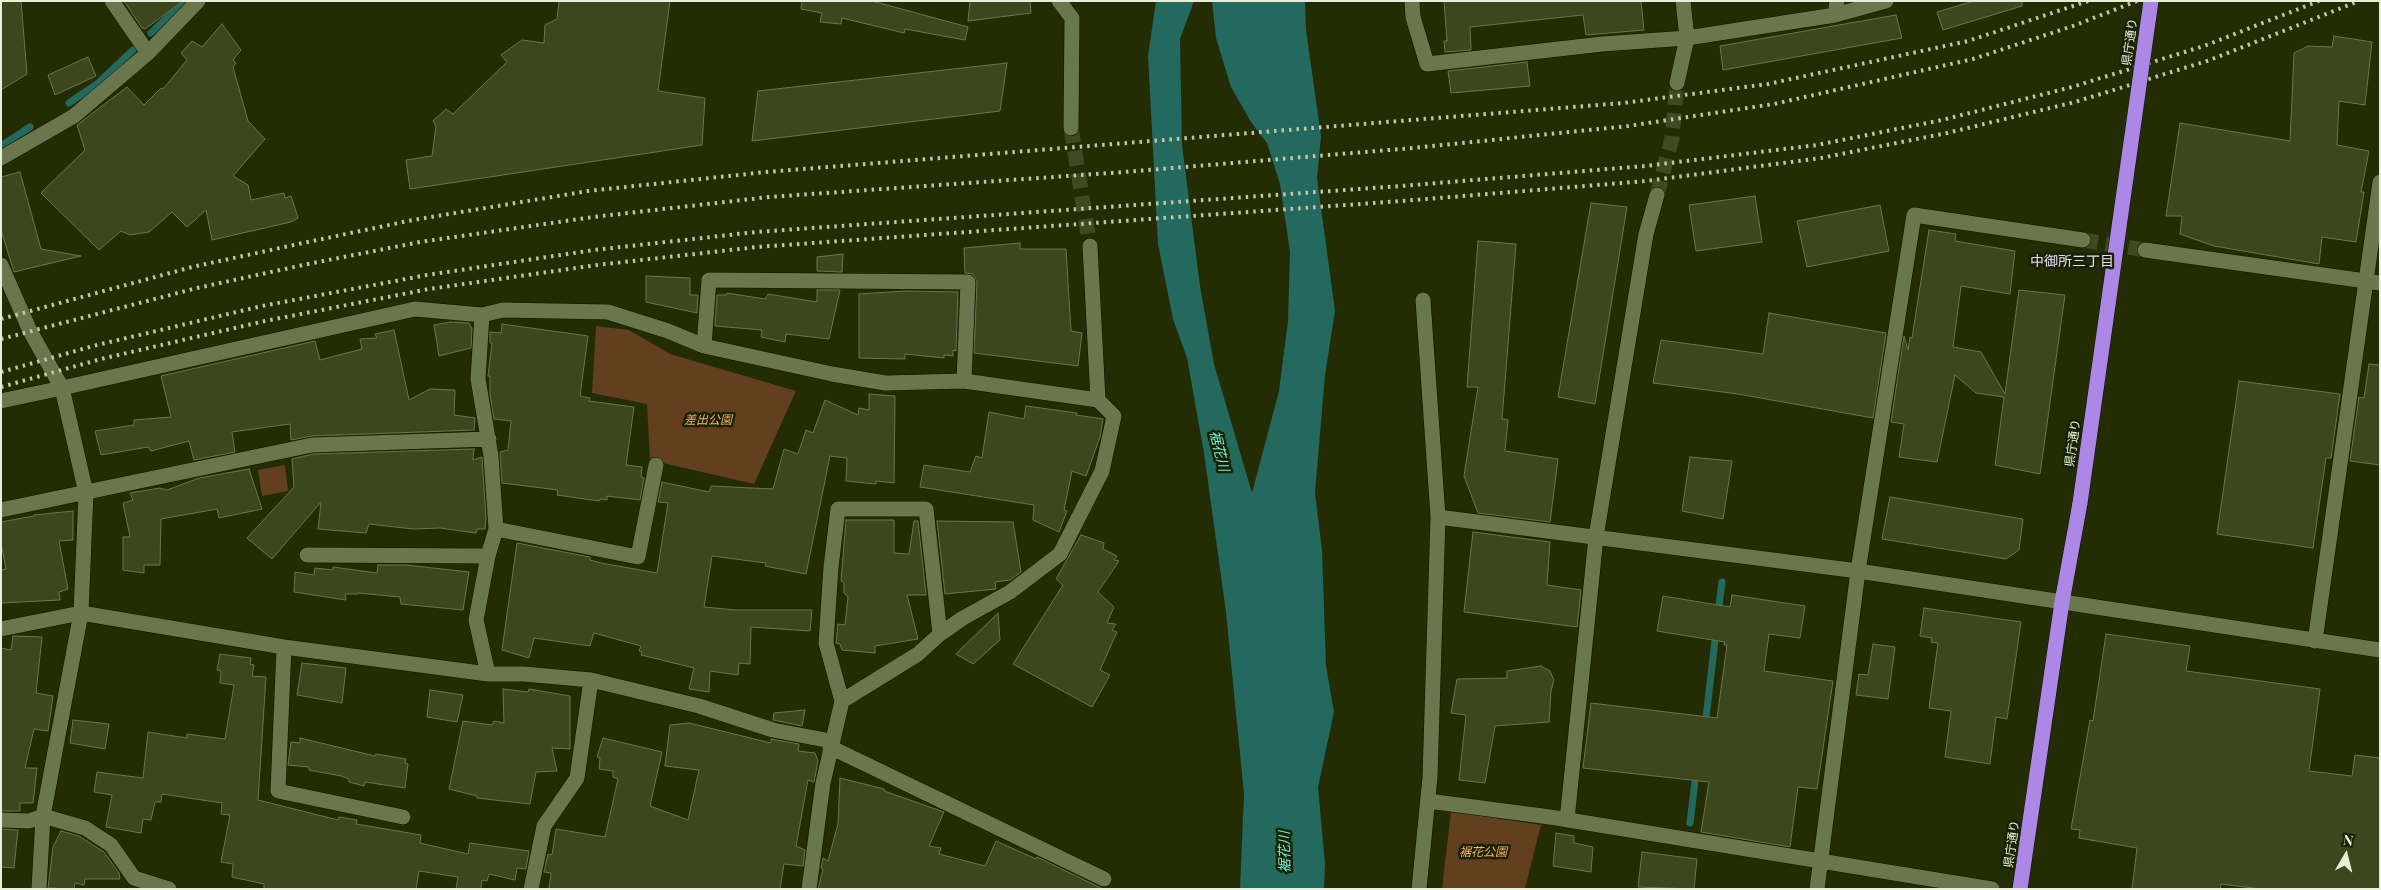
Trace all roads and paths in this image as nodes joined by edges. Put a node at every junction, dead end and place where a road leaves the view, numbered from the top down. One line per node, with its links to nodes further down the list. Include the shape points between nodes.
1 (112, 1): 10 (street)
2 (198, 1): 10 (street)
3 (1059, 1): 12 (street, via 1072,18)
4 (1412, 1): 9 (street, via 1413,17 1427,64)
5 (1683, 1): 9 (street)
6 (1886, 1): 8 (street)
7 (2151, 1): 38 (highway, 県庁通り, bridge, via 2080,503)
8 (1836, 8): 9 (street)
9 (1687, 38): 11 (street)
10 (148, 53): 13 (street, via 74,116)
11 (1677, 83)
12 (1071, 128)
13 (1, 158)
14 (2380, 182): 20 (street)
15 (1658, 195): 34 (street, via 1646,234)
16 (2083, 240): 37 (street, via 1914,215)
17 (1090, 246): 26 (street)
18 (2146, 250): 20 (street)
19 (1, 265): 25 (street, via 30,331)
20 (2372, 282): 42 (street)
21 (1423, 300): 32 (street)
22 (482, 315): 23 (street, via 502,310 608,312); 25 (street, via 415,309); 28 (street, via 478,379)
23 (704, 346): 24 (street, via 760,360 885,383); 24 (street, via 709,280 968,282)
24 (964, 381): 26 (street)
25 (62, 388): 27 (street); 30 (street)
26 (1098, 400): 41 (street, via 1114,416 1102,471 1060,554 1010,592)
27 (1, 401)
28 (489, 439): 30 (street, via 312,445); 33 (street)
29 (656, 465): 33 (street, via 638,557)
30 (86, 493): 31 (street); 39 (street)
31 (1, 510)
32 (1438, 517): 34 (street); 49 (street)
33 (496, 529): 36 (street)
34 (1596, 537): 37 (street); 53 (street)
35 (307, 555): 36 (street)
36 (488, 556): 45 (street, via 476,620)
37 (1858, 571): 38 (street); 54 (street)
38 (2062, 602): 42 (street); 63 (highway, 県庁通り)
39 (81, 612): 40 (street); 43 (street); 50 (street)
40 (1, 628)
41 (940, 634): 47 (street, via 918,654); 47 (street, via 926,509 838,509 826,644)
42 (2315, 641): 44 (street)
43 (284, 647): 45 (street); 51 (street, via 278,791)
44 (2380, 650)
45 (488, 674): 46 (street)
46 (591, 680): 48 (street, via 699,706 772,730); 58 (street, via 578,778 544,826)
47 (842, 701): 48 (street)
48 (831, 744): 55 (street); 59 (street)
49 (1428, 801): 53 (street); 60 (street)
50 (43, 816): 52 (street, via 29,822); 56 (street); 57 (street, via 85,828 111,845 134,878)
51 (404, 817)
52 (1, 820)
53 (1568, 820): 54 (street)
54 (1819, 861): 61 (street); 62 (street)
55 (1104, 879)
56 (39, 889)
57 (169, 889)
58 (531, 889)
59 (809, 889)
60 (1419, 889)
61 (1817, 889)
62 (1992, 889)
63 (2020, 889)

